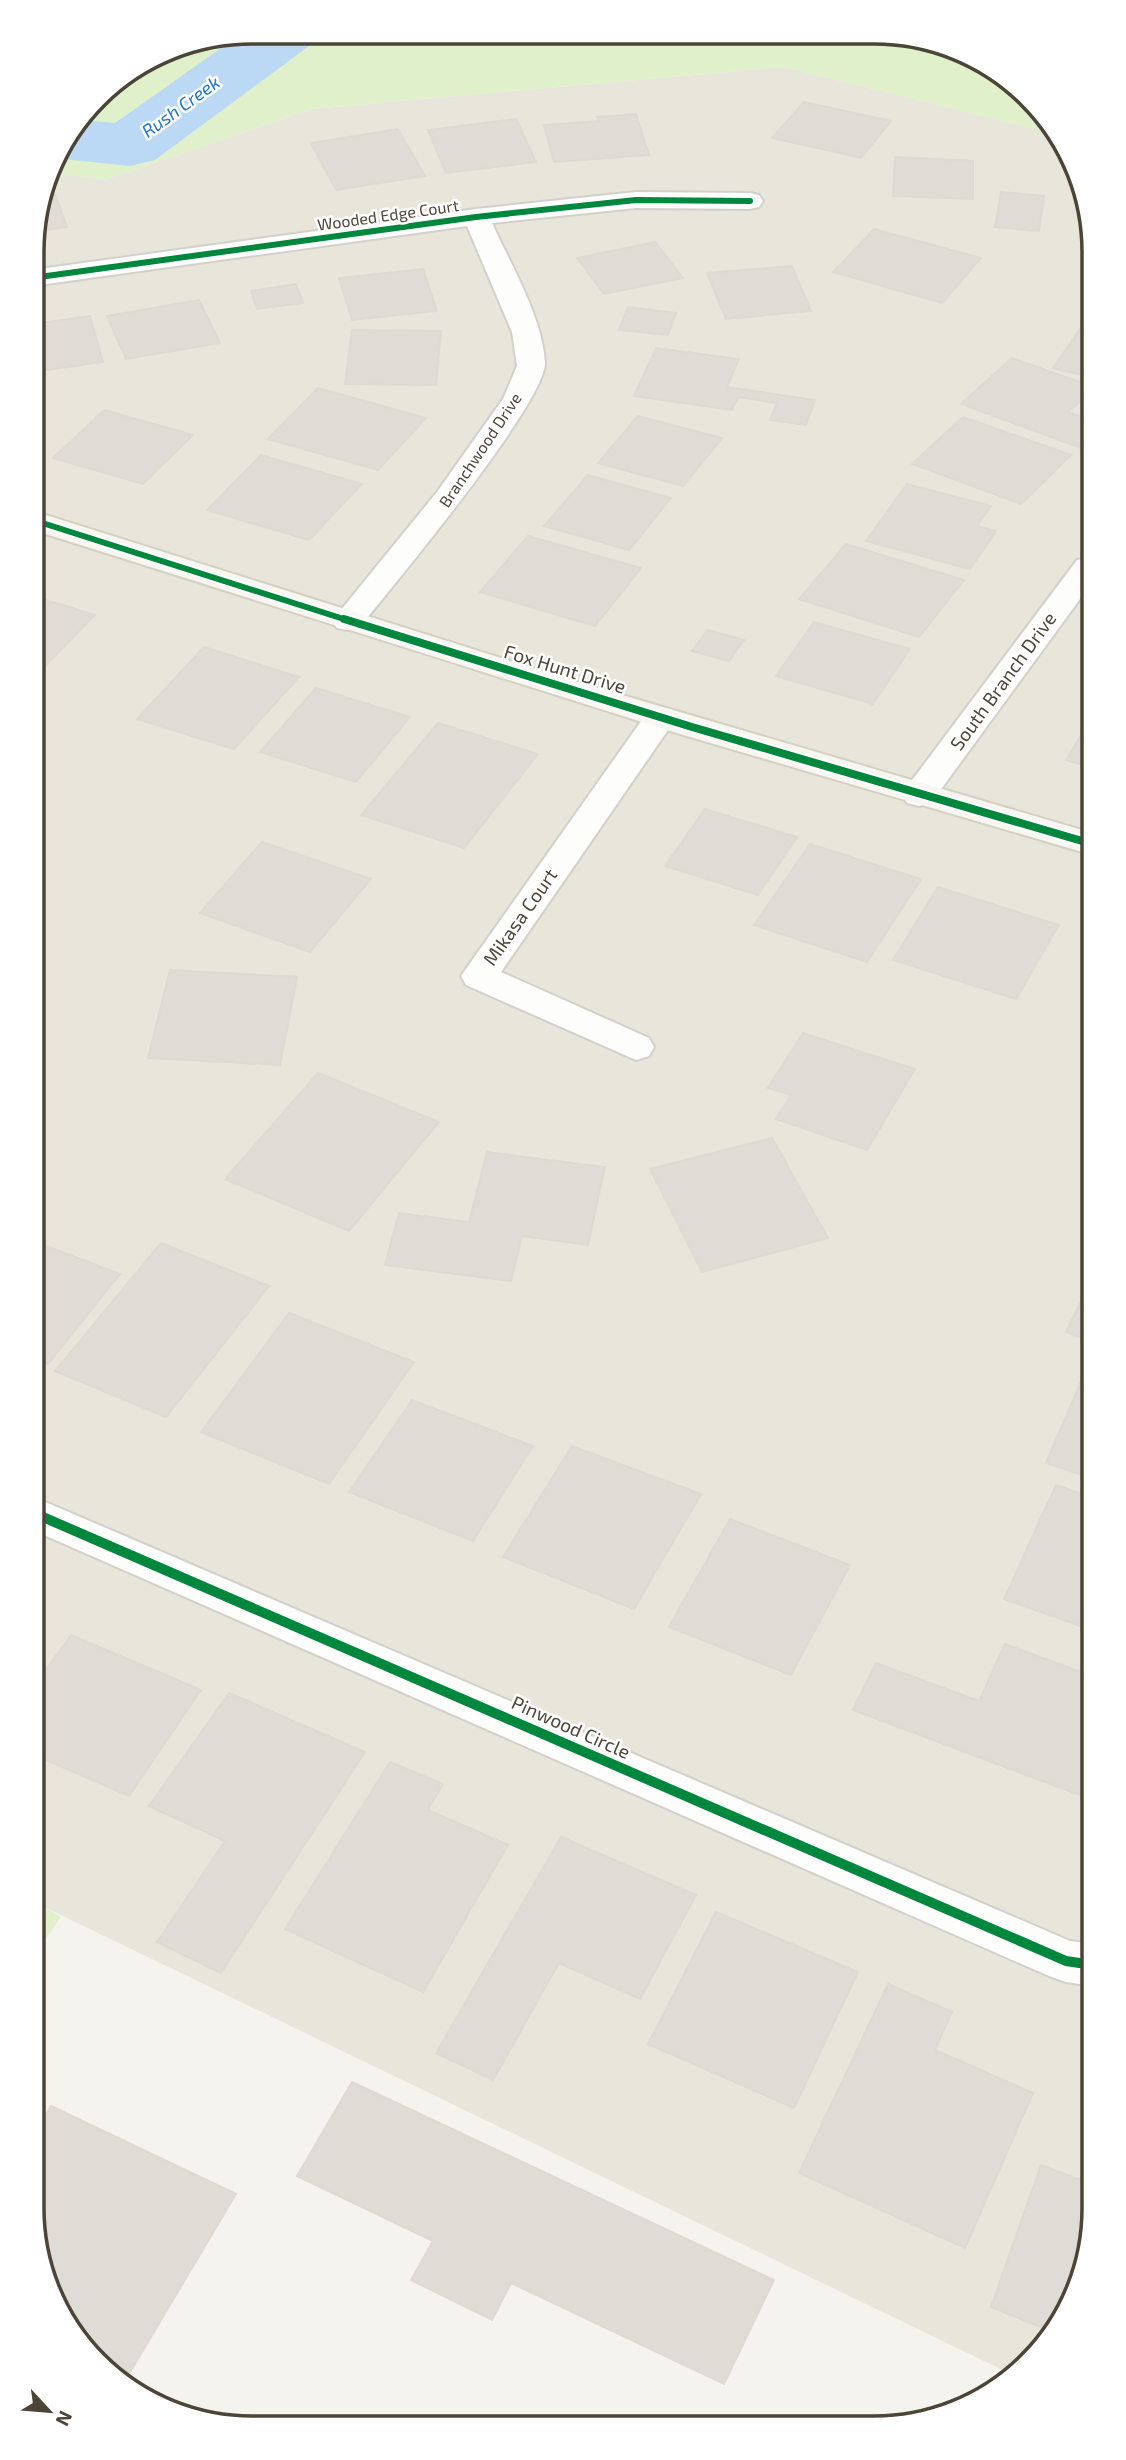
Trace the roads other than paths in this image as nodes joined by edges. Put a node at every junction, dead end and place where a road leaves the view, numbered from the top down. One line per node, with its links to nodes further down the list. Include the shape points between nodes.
1 (750, 201): 2 (street, Wooded Edge Court, via 636,200)
2 (476, 217): 3 (street, Wooded Edge Court); 6 (street, Branchwood Drive, via 526,332 531,366 517,399 448,498)
3 (44, 276)
4 (44, 524): 6 (street, Fox Hunt Drive)
5 (1082, 575): 8 (street, South Branch Drive)
6 (348, 621): 7 (street, Fox Hunt Drive)
7 (661, 716): 8 (street, Fox Hunt Drive); 10 (street, Mikasa Court, via 479,976)
8 (919, 795): 9 (street, Fox Hunt Drive)
9 (1082, 841)
10 (636, 1046)
11 (44, 1517): 12 (street, Pinwood Circle, via 1066,1961)
12 (1082, 1963)

